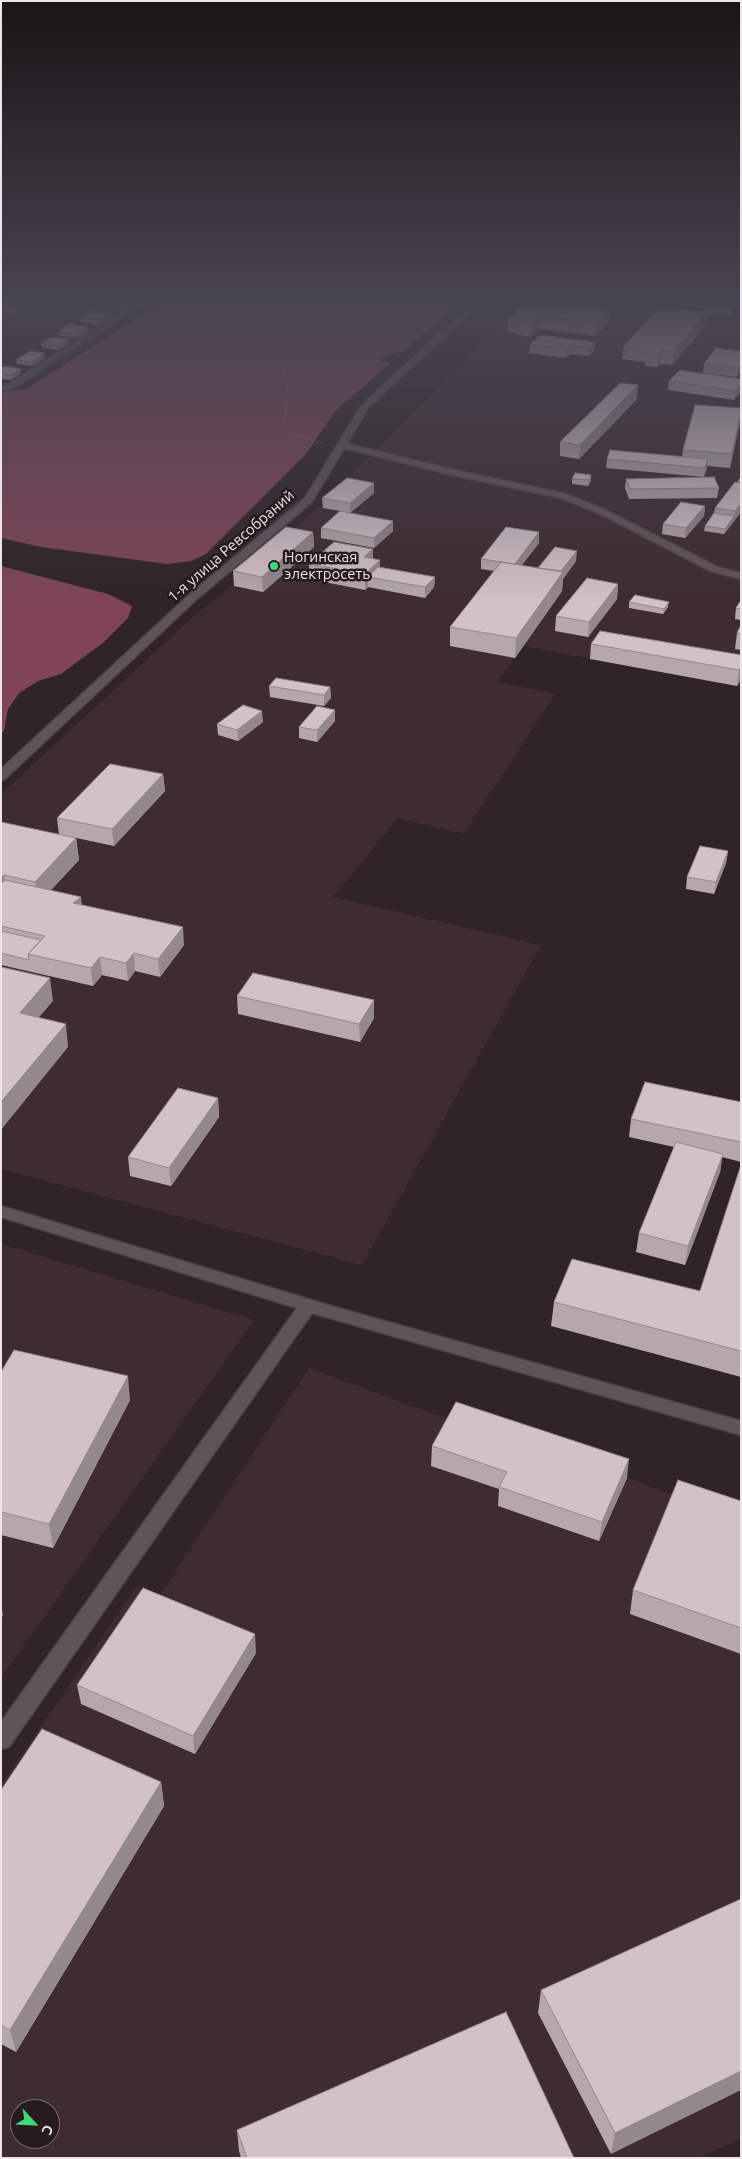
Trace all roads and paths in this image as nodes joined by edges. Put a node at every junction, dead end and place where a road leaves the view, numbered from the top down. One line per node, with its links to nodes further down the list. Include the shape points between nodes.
1 (286, 401): 3 (path, via 284,428 314,442)
2 (372, 401): 3 (street, 1-я улица Ревсобраний)
3 (342, 445): 4 (street, via 564,496 605,513 714,569); 5 (street, 1-я улица Ревсобраний, via 309,500 193,597)
4 (741, 576)
5 (1, 776)
6 (1, 1211): 7 (street)
7 (308, 1306): 8 (street); 9 (street)
8 (741, 1428)
9 (1, 1740)

